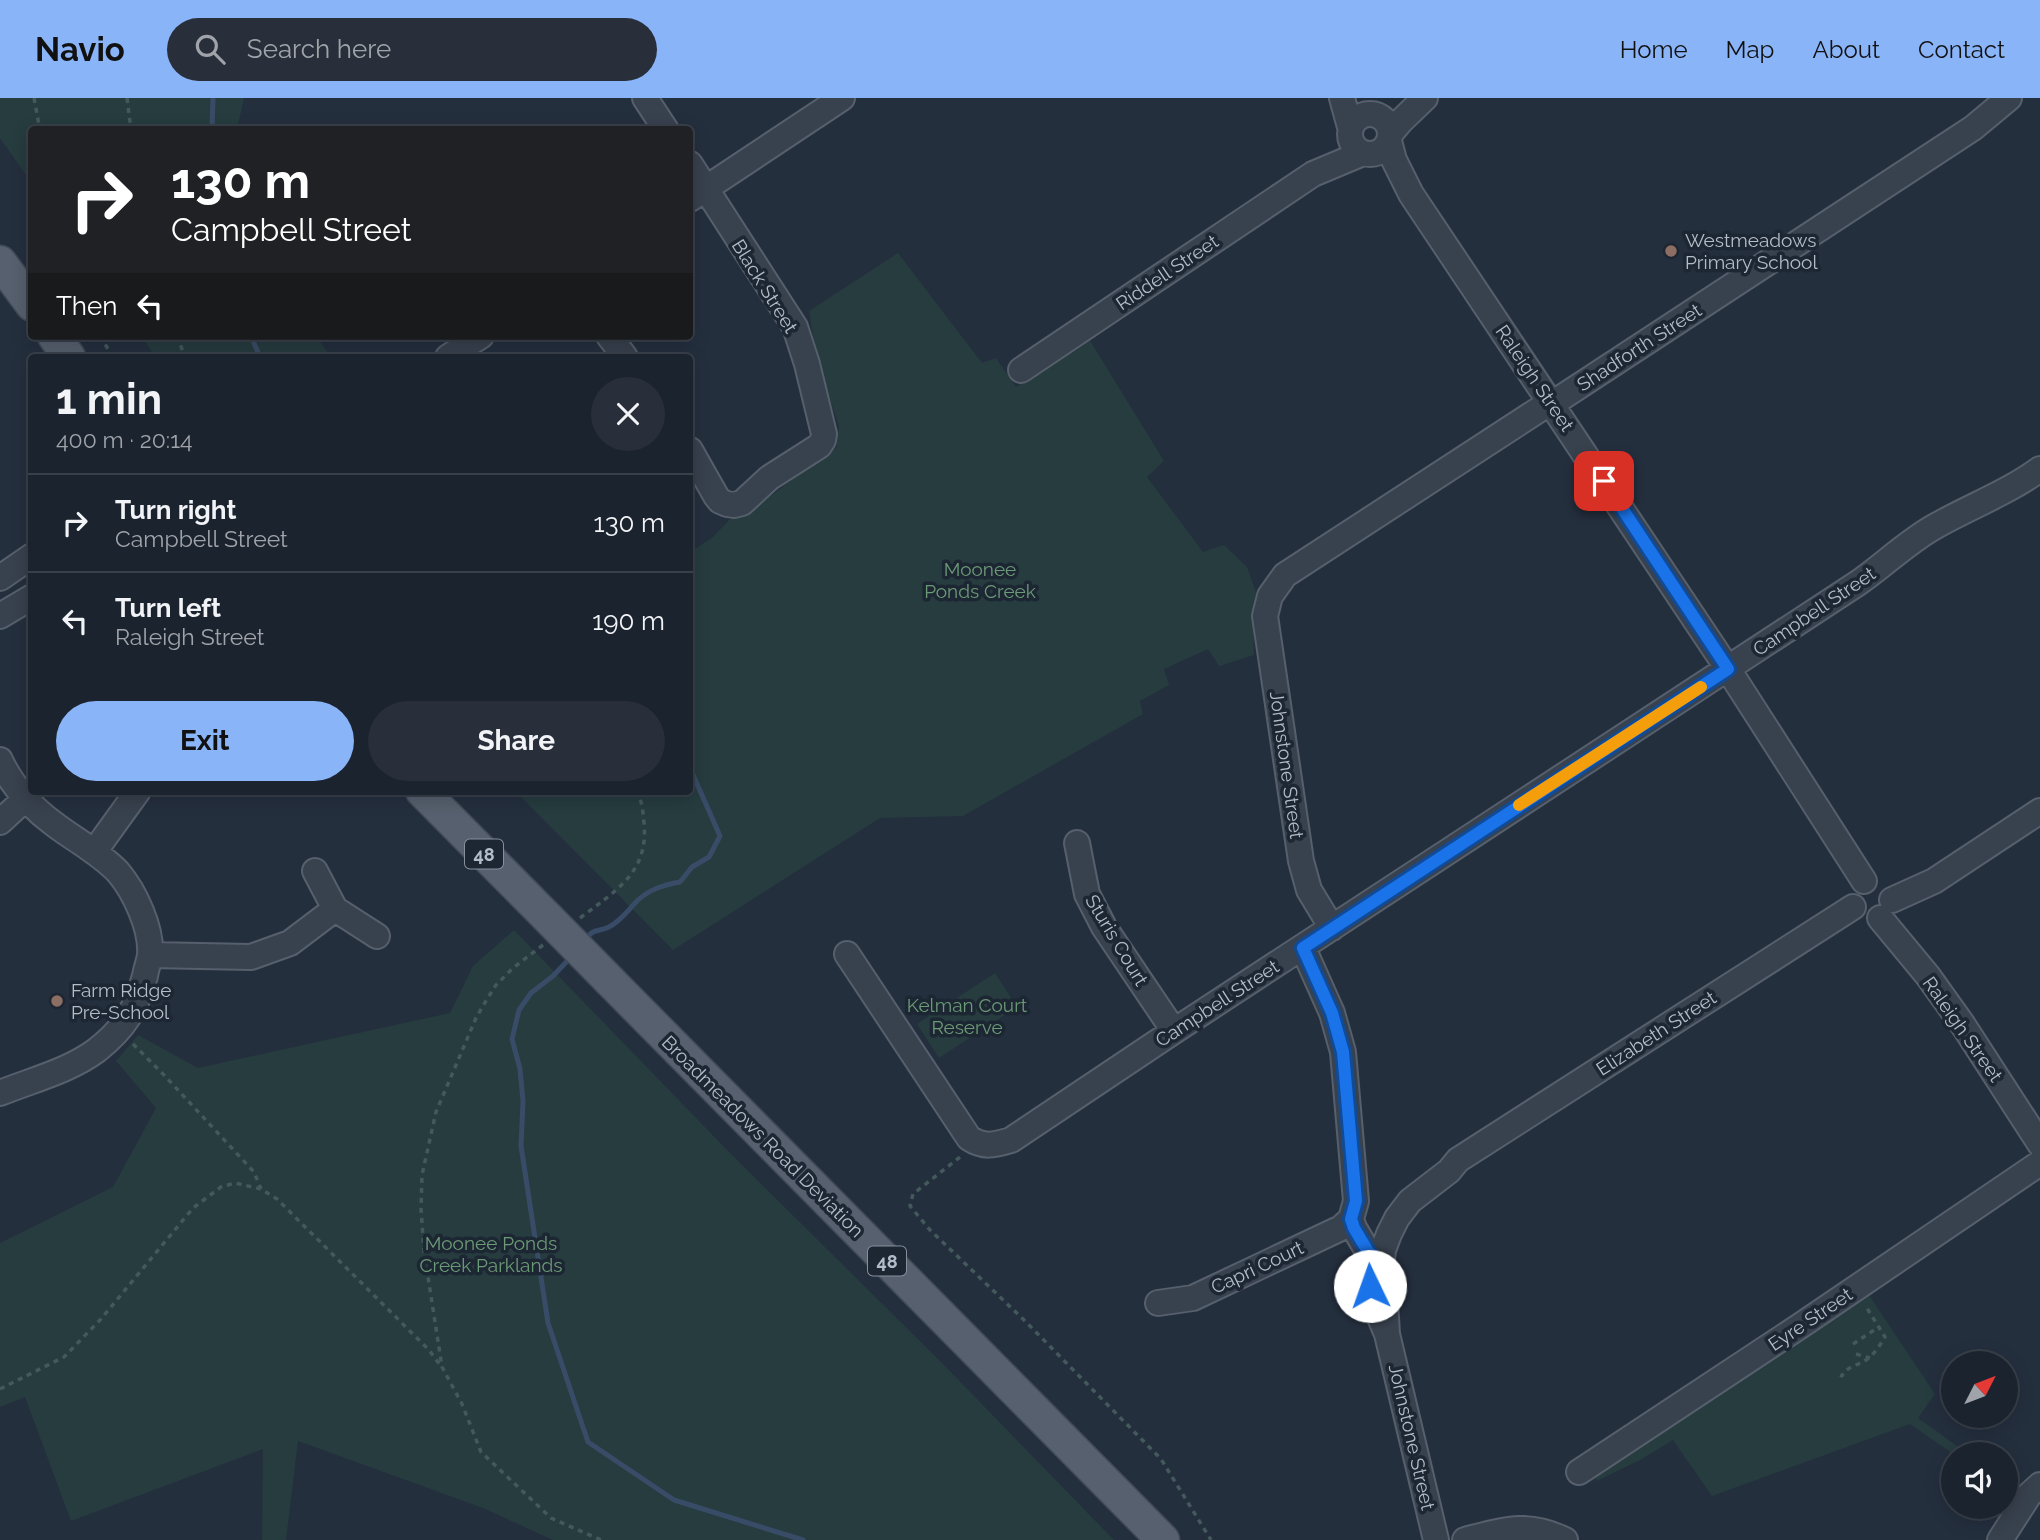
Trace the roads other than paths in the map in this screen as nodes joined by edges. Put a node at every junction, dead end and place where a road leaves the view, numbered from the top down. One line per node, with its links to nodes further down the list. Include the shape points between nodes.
1 (645, 98): 6 (street)
2 (842, 98): 9 (street)
3 (1342, 98): 7 (street, Raleigh Street)
4 (1424, 98): 7 (street)
5 (2007, 100): 17 (street, Shadforth Street, via 1973,128)
6 (663, 126)
7 (1368, 130): 16 (street, Riddell Street, via 1313,174); 17 (street, Raleigh Street, via 1395,163 1411,194)
8 (693, 177): 9 (street, Black Street)
9 (697, 194): 18 (street, Black Street, via 795,327 824,434 818,446 734,505 720,501)
10 (0, 262): 11 (main road)
11 (28, 300)
12 (475, 340): 14 (street)
13 (612, 340): 15 (street)
14 (453, 354)
15 (623, 354)
16 (1020, 370)
17 (1552, 402): 22 (street, Shadforth Street, via 1285,575); 25 (street, Raleigh Street)
18 (693, 455)
19 (2040, 470): 25 (street, Campbell Street, via 1933,528)
20 (28, 559): 21 (street)
21 (0, 578)
22 (1270, 596): 39 (street, Johnstone Street, via 1265,616 1301,861 1309,890)
23 (28, 599): 24 (street)
24 (0, 616)
25 (1728, 669): 35 (street, Raleigh Street); 39 (street, Campbell Street)
26 (0, 760): 29 (street)
27 (135, 795): 33 (street)
28 (426, 795): 53 (main road, Broadmeadows Road Deviation / 48, bridge)
29 (25, 799): 31 (street); 33 (street)
30 (2040, 811): 38 (street)
31 (0, 822)
32 (1077, 843): 44 (street, Sturis Court, via 1087,894 1104,927)
33 (94, 852): 43 (street, via 135,895)
34 (315, 871): 37 (street)
35 (1864, 881): 36 (street, via 1852,896); 38 (street, via 1886,884 1891,891)
36 (1853, 906): 38 (street, via 1870,919); 49 (street, Elizabeth Street, via 1458,1160 1443,1163 1414,1182 1395,1199)
37 (335, 909): 40 (street); 43 (street, via 290,943 251,957)
38 (1886, 909): 46 (street, Raleigh Street)
39 (1332, 928): 41 (street, Campbell Street)
40 (377, 936)
41 (1303, 948): 44 (street, Campbell Street); 48 (street, via 1332,1013 1343,1052 1356,1201)
42 (847, 954): 44 (street, Campbell Street, via 969,1138 982,1145 1010,1140)
43 (150, 955): 45 (street, via 133,1012 119,1031 74,1064)
44 (1174, 1031)
45 (0, 1093)
46 (2040, 1144)
47 (2040, 1163): 51 (street, Eyre Street)
48 (1351, 1219): 49 (street, Johnstone Street, via 1354,1228); 50 (street, Capri Court, via 1341,1228 1193,1298)
49 (1378, 1242): 54 (street, Johnstone Street, via 1368,1273 1370,1286 1387,1334)
50 (1158, 1303)
51 (1579, 1472)
52 (2040, 1485): 57 (street)
53 (1163, 1540)
54 (1436, 1540)
55 (1465, 1540): 56 (street, via 1524,1528)
56 (1564, 1540)
57 (2000, 1540)

